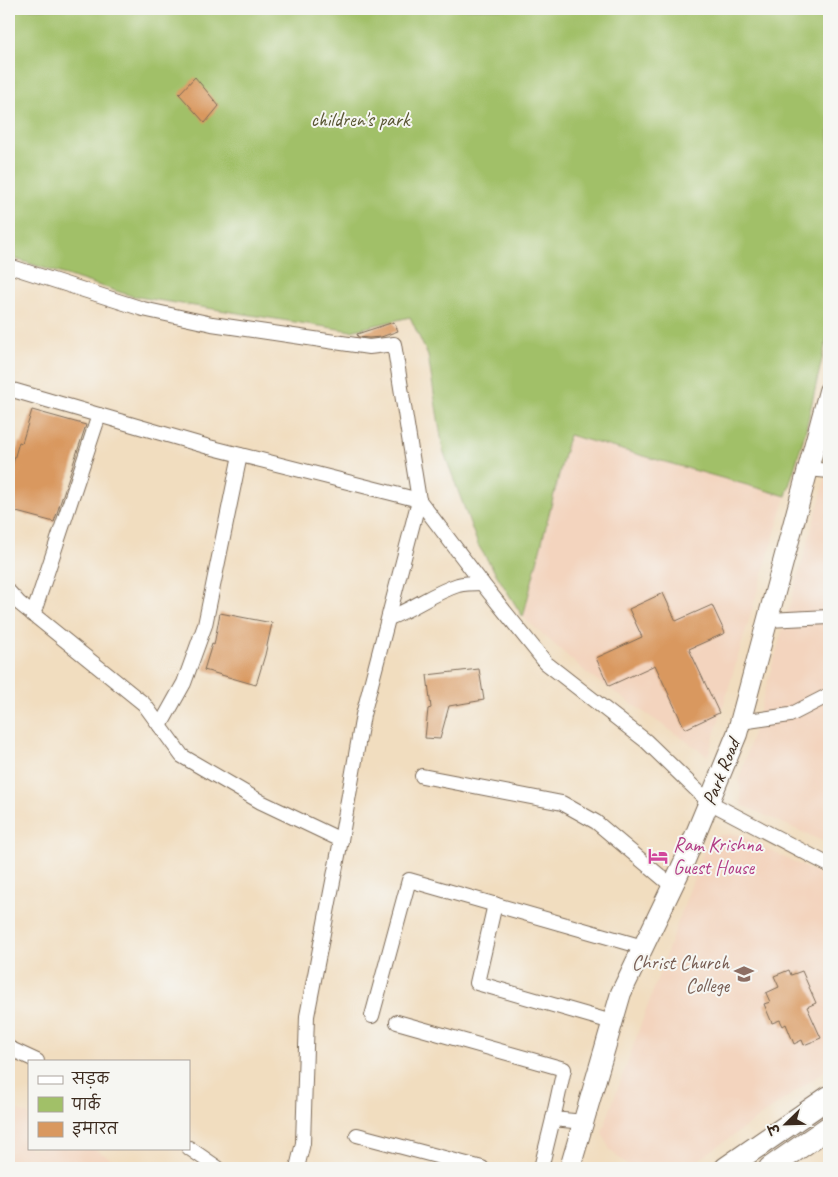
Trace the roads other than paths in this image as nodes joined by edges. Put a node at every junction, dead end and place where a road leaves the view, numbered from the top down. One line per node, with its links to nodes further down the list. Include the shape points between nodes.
1 (9, 266): 8 (street, via 143,309 212,324 369,347 394,344)
2 (9, 388): 4 (street)
3 (829, 391): 6 (street, Park Road)
4 (100, 415): 5 (street); 11 (street)
5 (240, 455): 8 (street); 17 (street, via 205,625 184,683)
6 (808, 469): 7 (street); 14 (street, Park Road)
7 (829, 471)
8 (419, 500): 9 (street); 13 (street)
9 (482, 583): 13 (street, via 460,584); 19 (street, via 546,663 646,741)
10 (9, 592): 11 (street)
11 (33, 614): 17 (street, via 144,704)
12 (829, 617): 14 (street)
13 (389, 618): 20 (street, via 364,715)
14 (768, 620): 16 (street, Park Road)
15 (829, 695): 16 (street, via 790,714)
16 (741, 722): 19 (street, Park Road)
17 (160, 726): 20 (street, via 182,756 261,802)
18 (422, 776): 22 (street, via 562,803 596,822)
19 (709, 802): 21 (street); 22 (street, Park Road)
20 (341, 840): 37 (street, via 307,1016 303,1143)
21 (829, 865)
22 (672, 886): 24 (street, Park Road)
23 (495, 904): 24 (street); 25 (street, via 409,880); 27 (street, via 477,983)
24 (643, 946): 27 (street, Park Road, via 621,992)
25 (372, 1016)
26 (397, 1022): 31 (street, via 564,1069)
27 (612, 1022): 32 (street, Park Road)
28 (9, 1048): 29 (street)
29 (35, 1060)
30 (829, 1097): 41 (main road)
31 (553, 1119): 32 (street); 39 (street)
32 (584, 1122): 40 (street, Park Road)
33 (829, 1127): 42 (main road)
34 (357, 1135): 38 (street)
35 (190, 1149): 36 (street)
36 (218, 1168)
37 (297, 1168)
38 (482, 1168)
39 (541, 1168)
40 (570, 1168)
41 (726, 1168)
42 (770, 1168)

